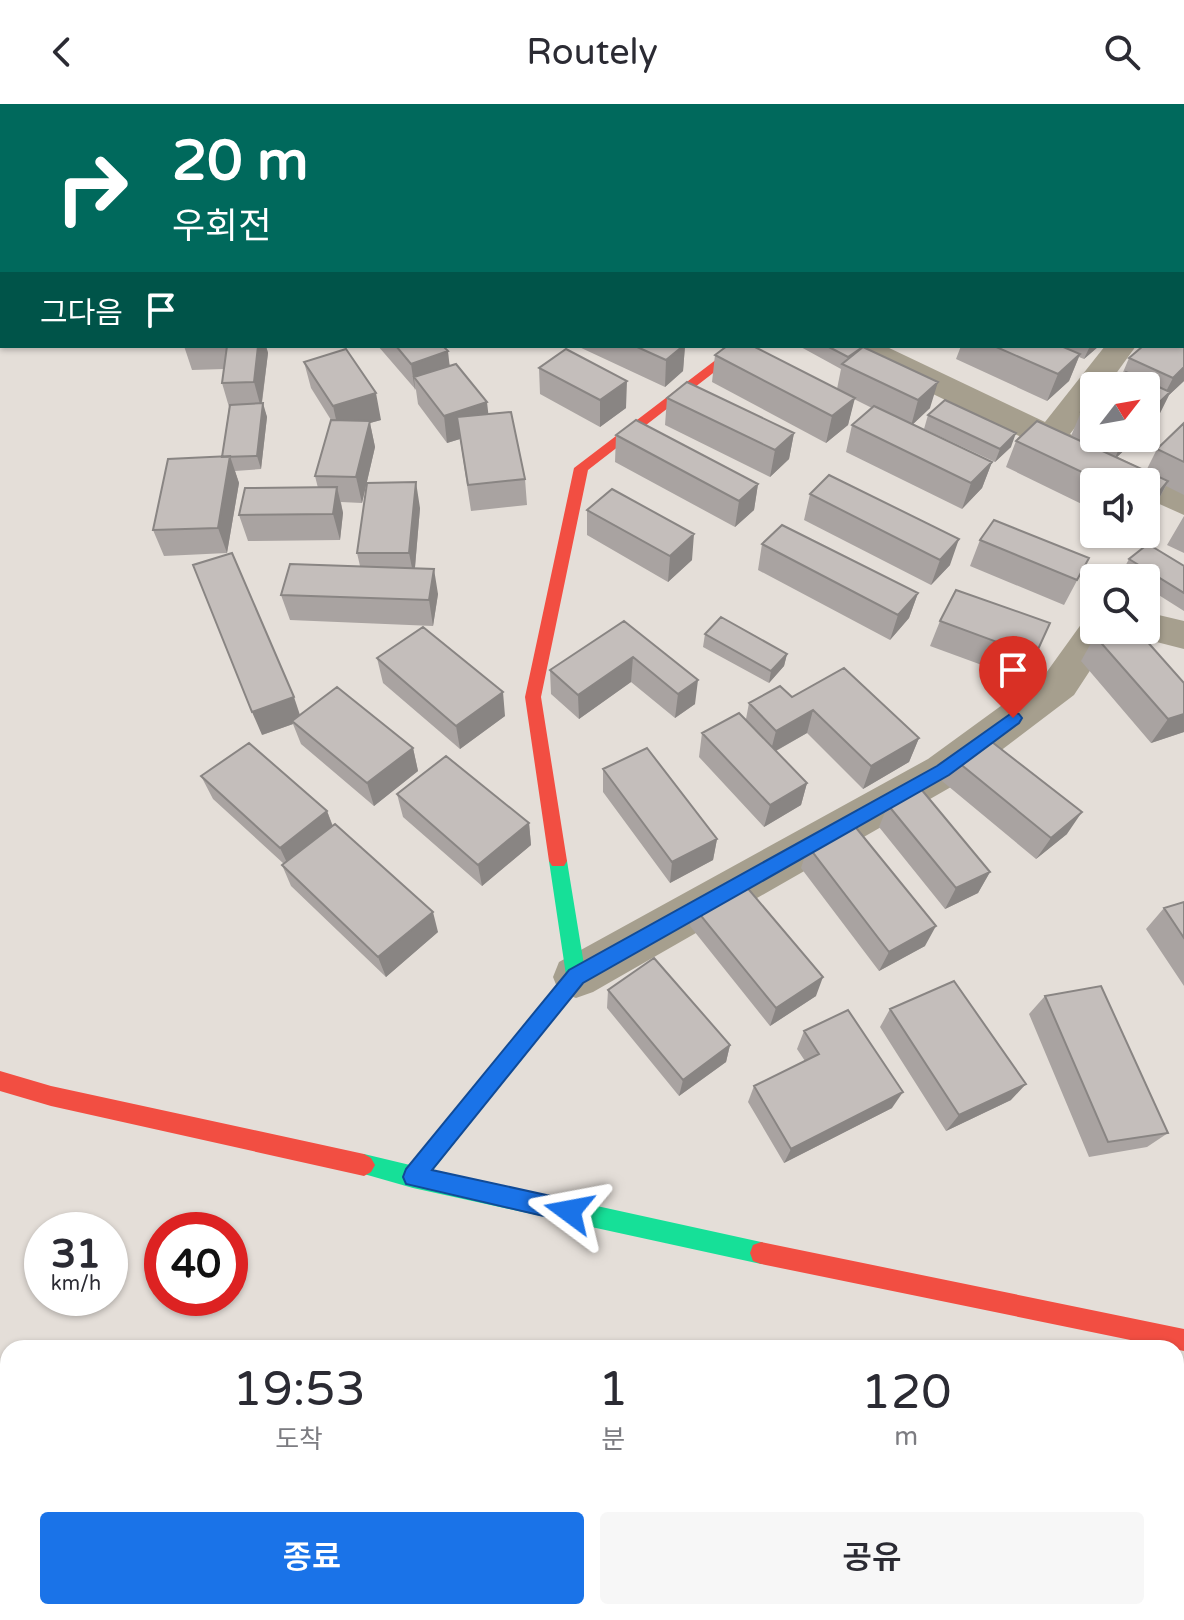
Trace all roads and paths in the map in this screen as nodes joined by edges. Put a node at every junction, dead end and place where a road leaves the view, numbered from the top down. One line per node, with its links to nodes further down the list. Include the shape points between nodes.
1 (739, 348): 11 (street, via 581,468 533,697)
2 (864, 348): 4 (street)
3 (1119, 348): 4 (street)
4 (1050, 438): 5 (street)
5 (1113, 468)
6 (1160, 491): 7 (street)
7 (1184, 503)
8 (1160, 629): 9 (street)
9 (1184, 635)
10 (1087, 644): 11 (street, via 1060,684 943,771)
11 (576, 977): 13 (street)
12 (0, 1081): 13 (street)
13 (413, 1177): 14 (street)
14 (1064, 1333): 15 (street)
15 (1184, 1340)

